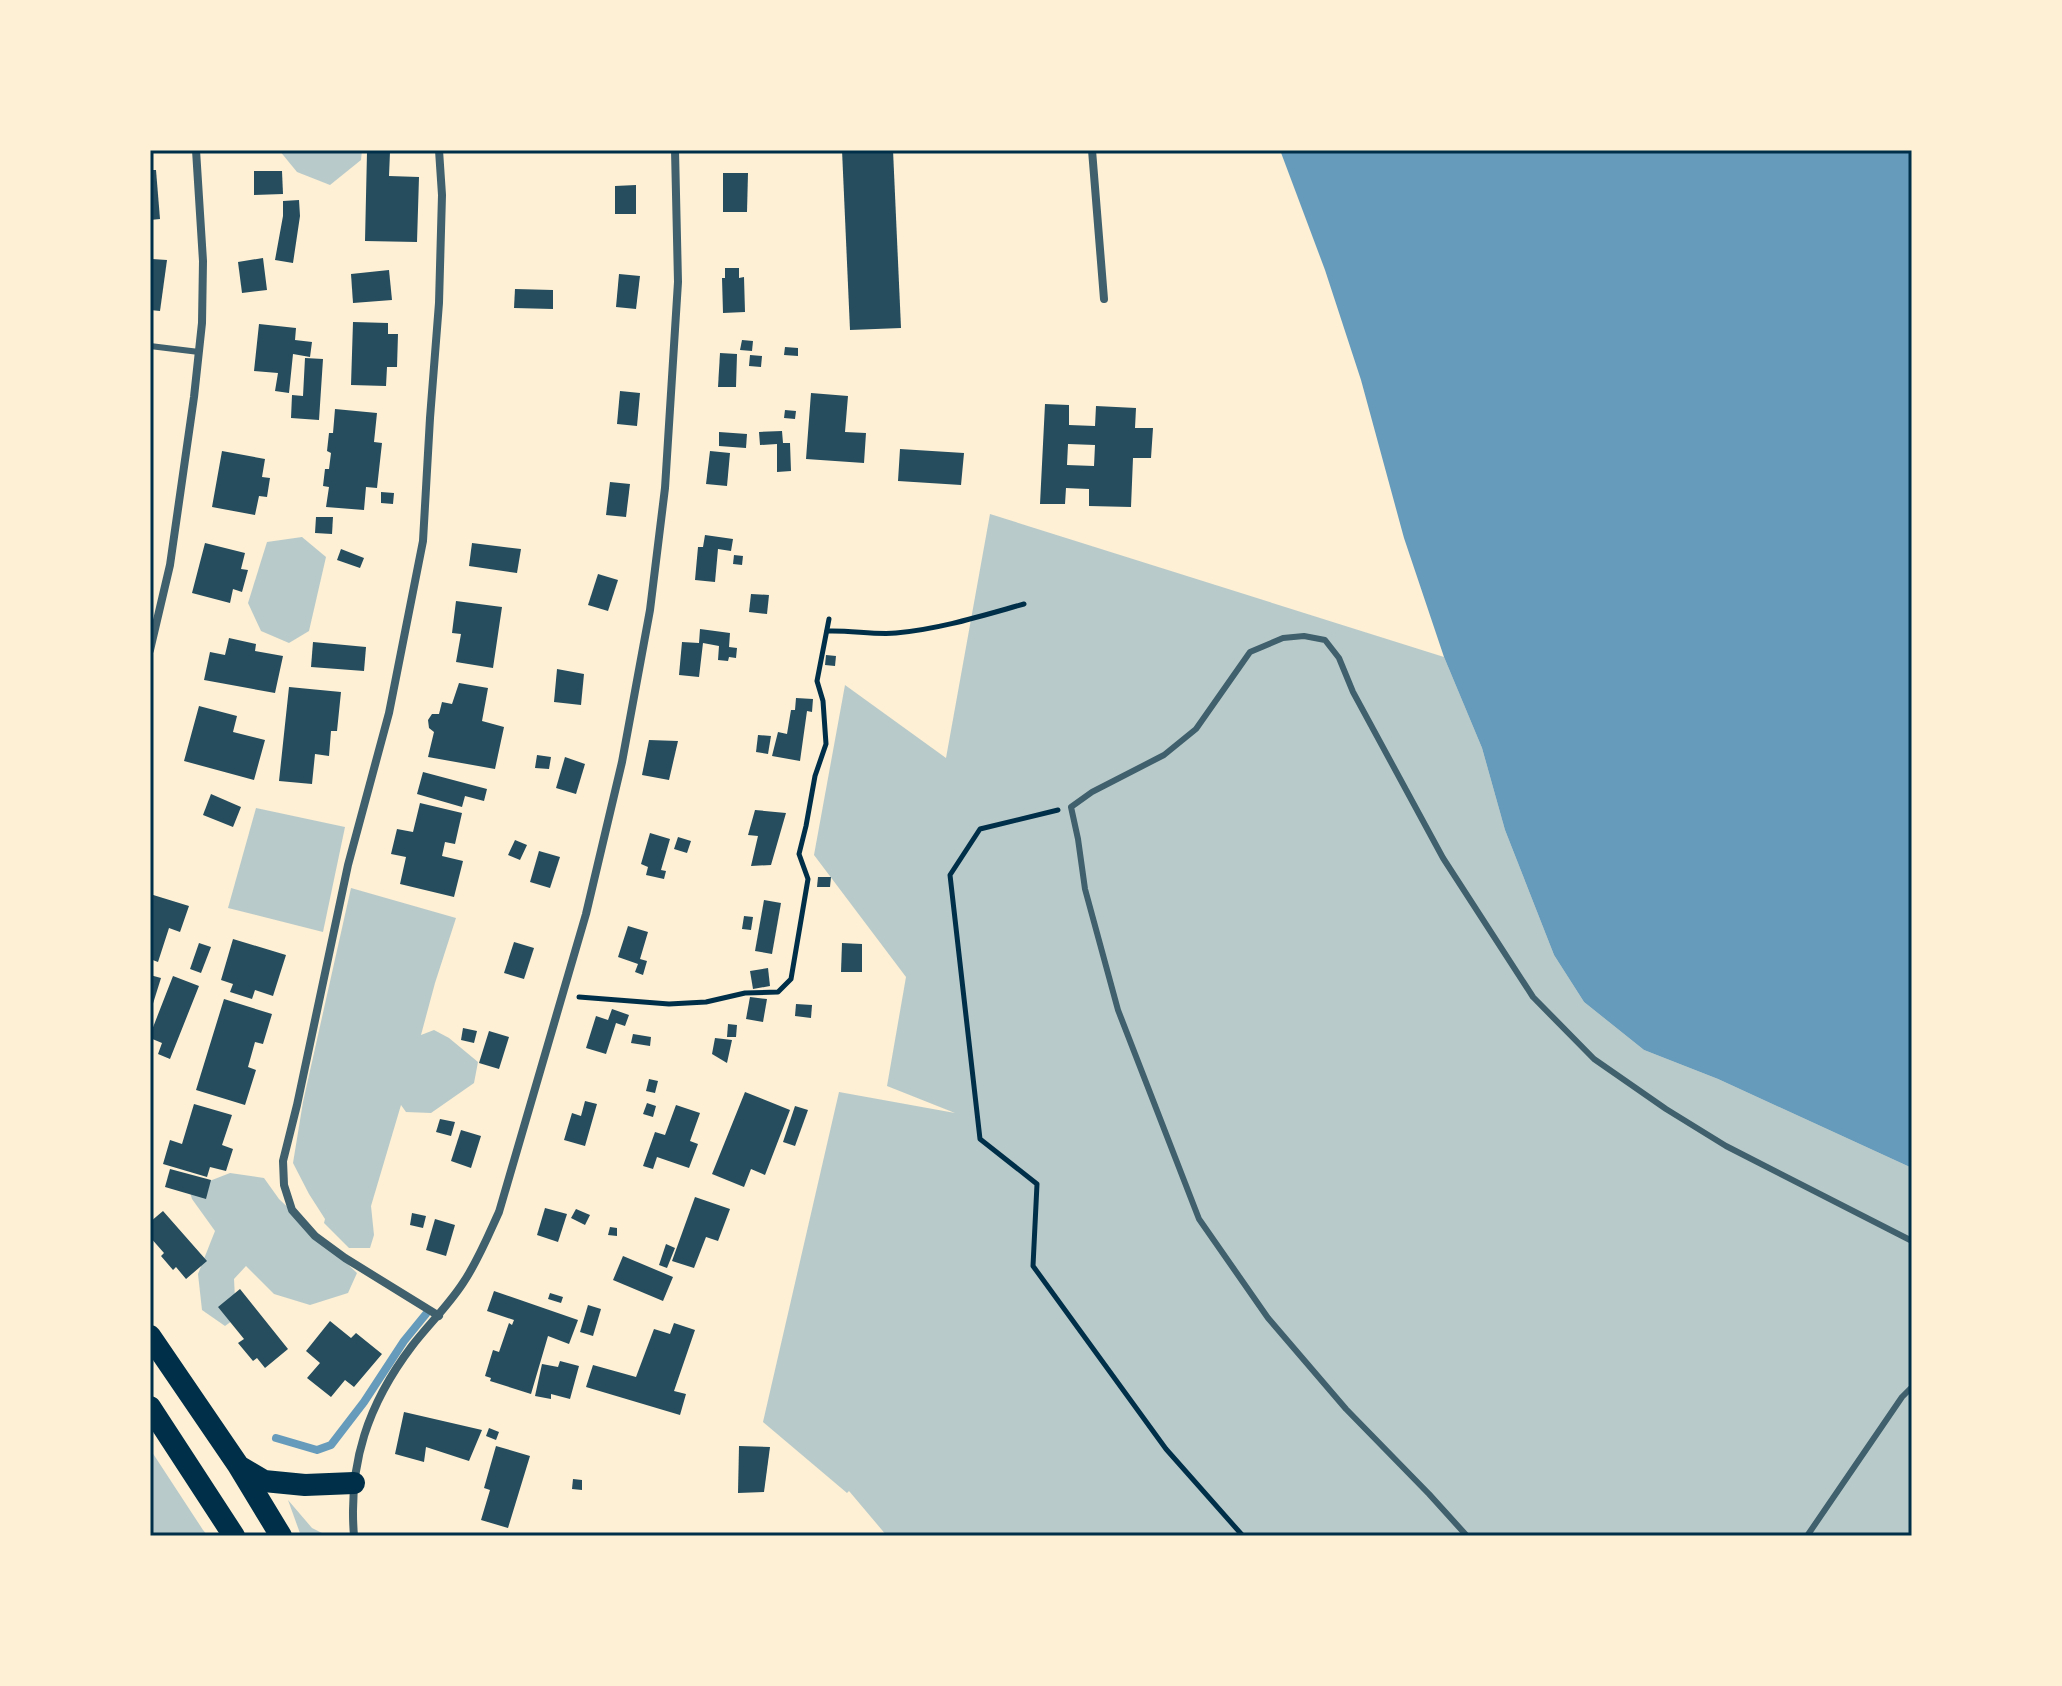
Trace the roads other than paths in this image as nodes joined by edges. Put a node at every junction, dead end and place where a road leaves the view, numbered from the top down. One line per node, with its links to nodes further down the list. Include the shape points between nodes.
1 (196, 150): 7 (street, via 203,261)
2 (439, 150): 10 (street, via 439,303 423,541 389,713 348,865 283,1161 292,1210 315,1236)
3 (675, 150): 10 (street, via 678,282 665,488 650,610 622,762 586,914 499,1212 464,1282)
4 (1092, 150): 5 (street)
5 (1104, 299)
6 (150, 346): 7 (lane)
7 (199, 352): 8 (street, via 170,565)
8 (150, 650)
9 (1912, 1241): 19 (lane, via 1726,1146 1594,1059 1533,997 1443,858 1325,640 1283,638 1250,652 1196,729 1164,755 1071,807 1085,889 1118,1010 1199,1219 1278,1330)
10 (439, 1316): 15 (street, via 413,1345 370,1416)
11 (150, 1336): 14 (highway)
12 (1912, 1387): 20 (lane)
13 (150, 1407): 16 (highway)
14 (238, 1465): 15 (highway, via 264,1481 305,1485); 17 (highway)
15 (354, 1476): 18 (street)
16 (234, 1536)
17 (281, 1536)
18 (354, 1536)
19 (1467, 1536)
20 (1807, 1536)

